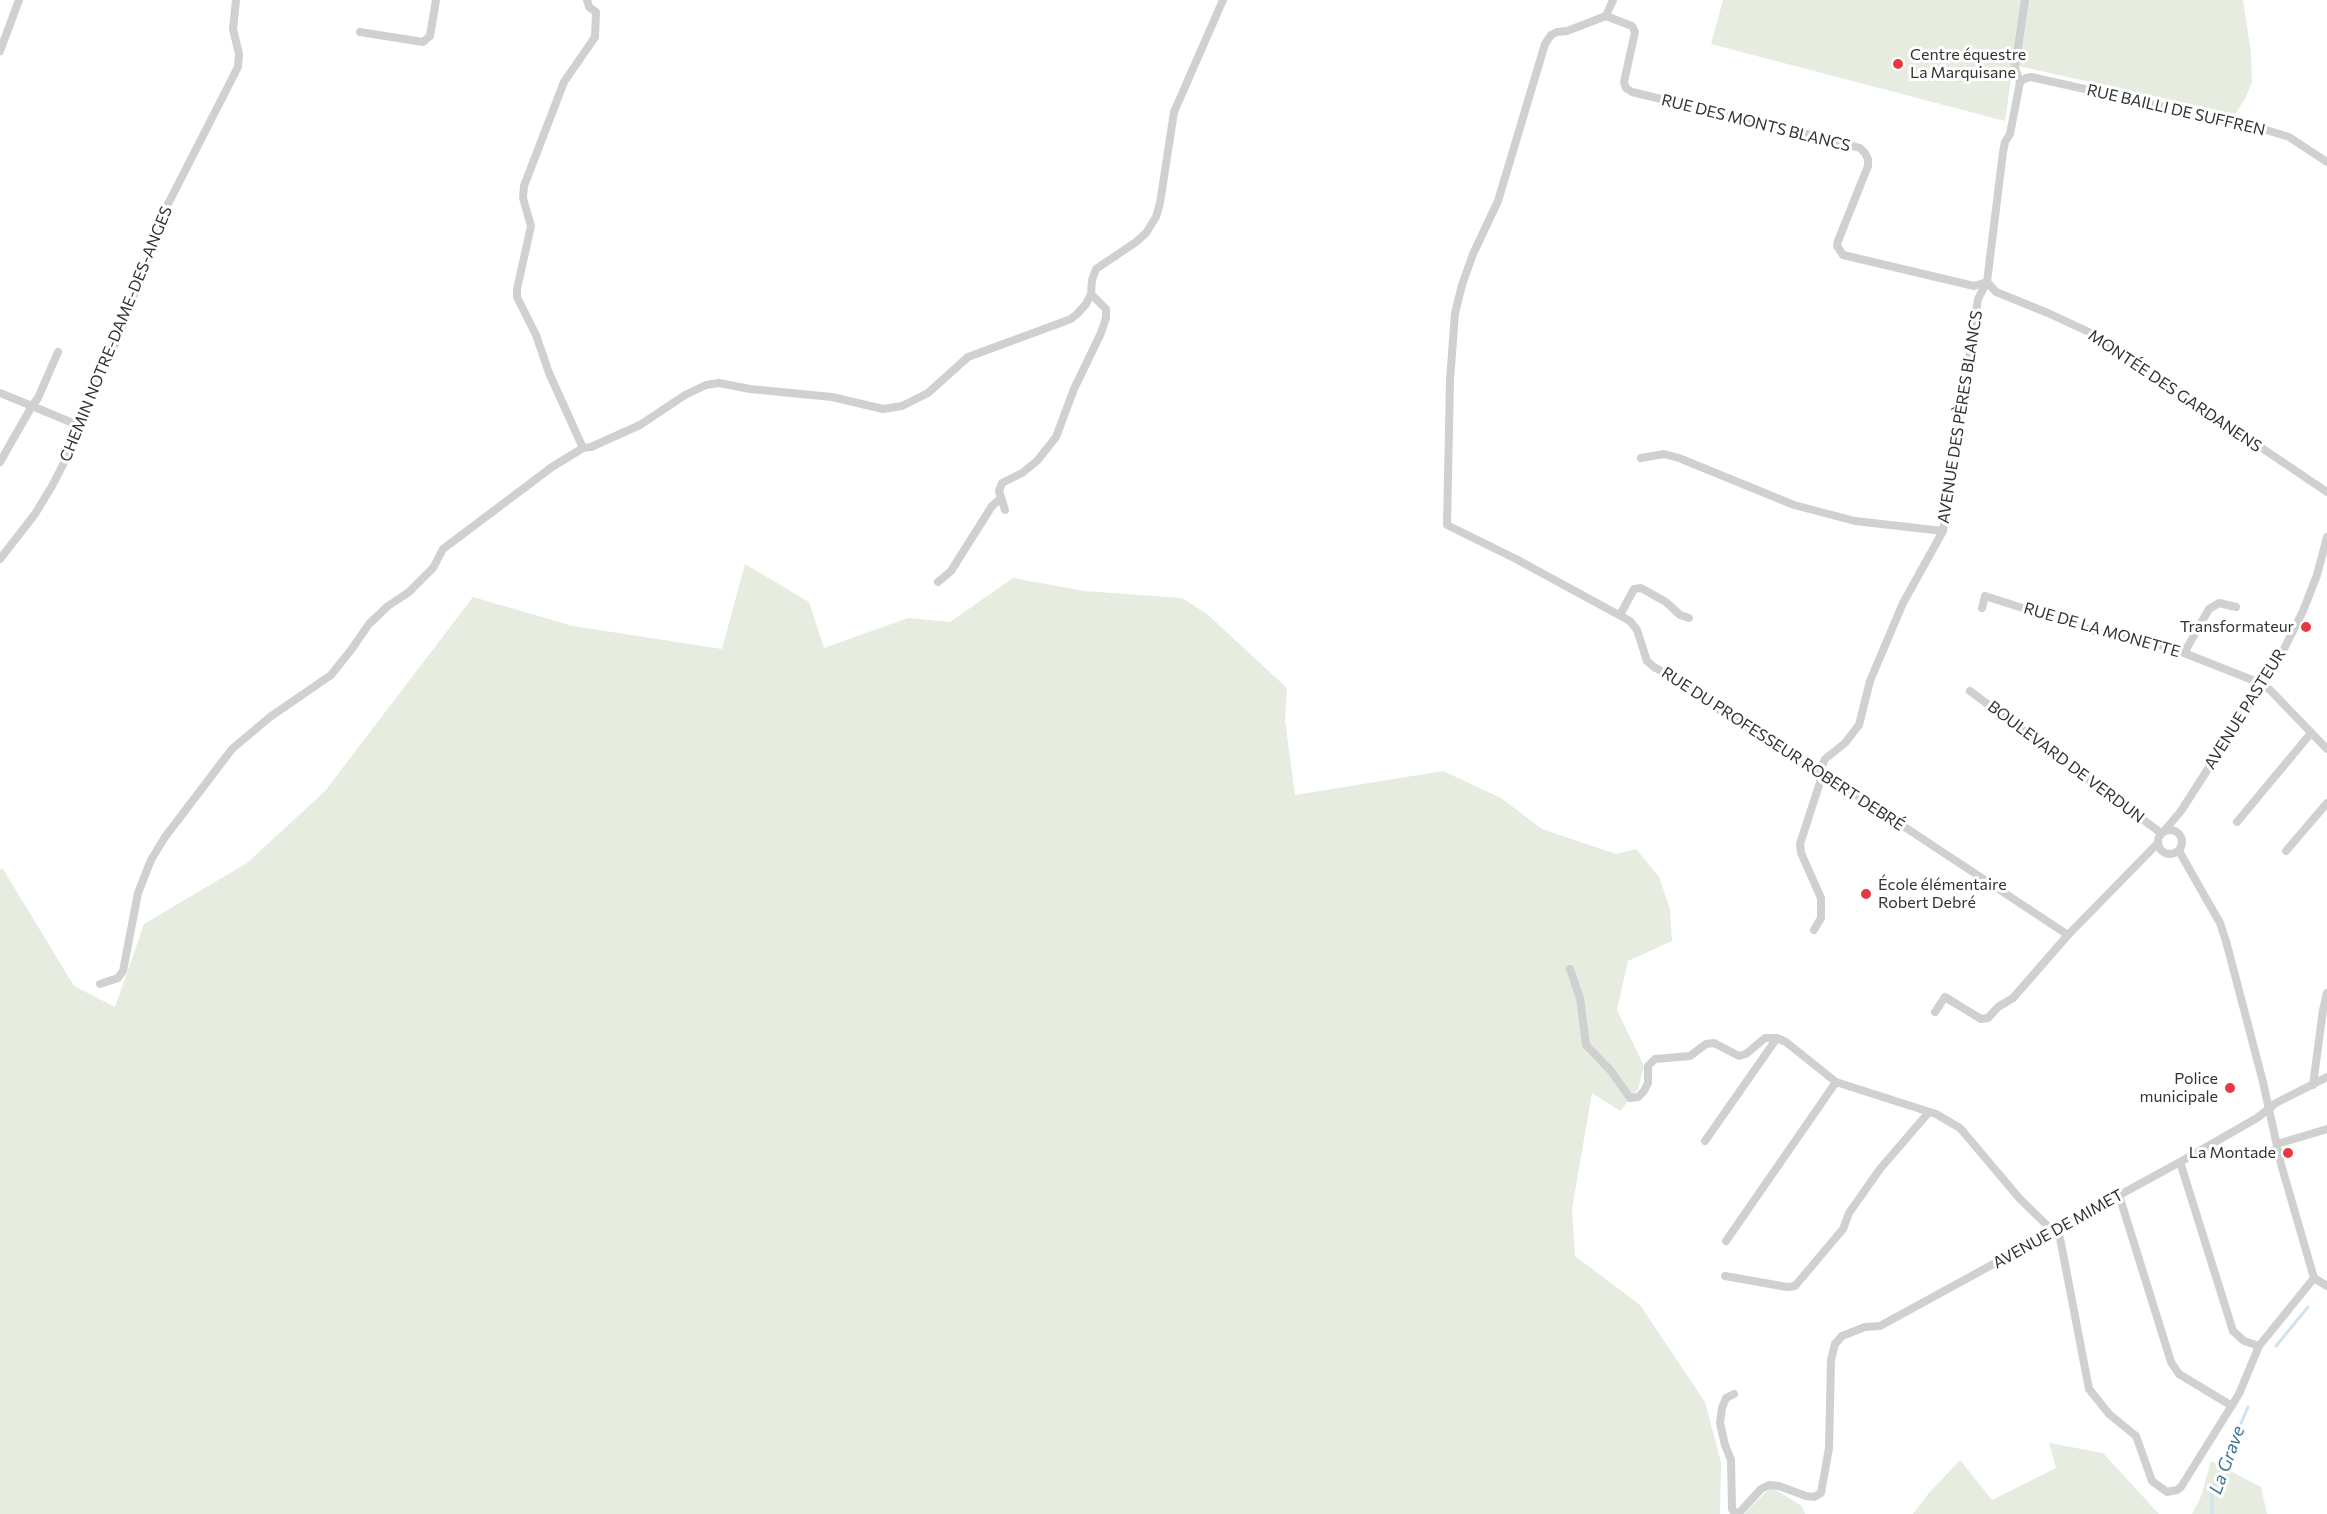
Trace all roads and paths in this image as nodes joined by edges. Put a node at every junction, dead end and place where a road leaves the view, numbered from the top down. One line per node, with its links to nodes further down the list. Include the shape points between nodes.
1 (19, 0): 10 (street)
2 (236, 0): 18 (street, CHEMIN NOTRE-DAME-DES-ANGES, via 233,29 240,54 238,68 167,206 116,343 87,396)
3 (436, 0): 9 (street, via 430,36 423,42)
4 (587, 0): 19 (street, via 596,12 596,37 564,82 524,186 523,198 531,226 517,289 517,297)
5 (1223, 0): 14 (street, via 1174,112 1156,217 1136,242 1096,269)
6 (1613, 0): 8 (street)
7 (2025, 0): 11 (street, AVENUE DES PÈRES BLANCS, via 2015,68)
8 (1606, 16): 13 (street, RUE DES MONTS BLANCS, via 1632,26 1635,32 1624,82 1632,92 1826,139 1860,148 1865,153 1868,166 1838,241 1843,255 1974,286); 31 (street, RUE DU PROFESSEUR ROBERT DEBRÉ, via 1557,32 1545,44 1498,201 1462,285 1455,313 1450,380 1447,525)
9 (360, 32)
10 (0, 51)
11 (2020, 82): 12 (street, RUE BAILLI DE SUFFREN, via 2031,77 2263,129 2289,137); 13 (street, AVENUE DES PÈRES BLANCS, via 2003,152)
12 (2327, 162)
13 (1987, 282): 22 (street, MONTÉE DES GARDANENS, via 1996,292 2093,334); 25 (street, AVENUE DES PÈRES BLANCS, via 1978,299)
14 (1091, 294): 19 (street, via 1071,319 968,357 928,393 902,406 883,409 832,397 719,383 685,395 640,425); 23 (street, via 1103,304 1106,318 1056,437 1037,461 1002,483)
15 (58, 352): 17 (street)
16 (0, 393): 17 (street)
17 (32, 406): 18 (street); 21 (street)
18 (80, 426): 27 (street, CHEMIN NOTRE-DAME-DES-ANGES, via 52,486)
19 (583, 448): 52 (street, via 443,549 433,568 369,624 331,675 232,749 151,860 138,893 123,971 118,978)
20 (1641, 458): 25 (street, via 1664,454 1679,458 1794,505 1856,520)
21 (0, 462)
22 (2327, 492)
23 (1001, 498): 24 (street); 28 (street, via 951,571)
24 (1005, 510)
25 (1942, 531): 38 (street, AVENUE DES PÈRES BLANCS, via 1904,603 1870,681 1859,724 1845,743 1825,759)
26 (2327, 537): 34 (street, AVENUE PASTEUR, via 2303,611)
27 (0, 559)
28 (938, 582)
29 (2236, 607): 33 (street, via 2219,603 2209,609)
30 (1982, 608): 33 (street, RUE DE LA MONETTE, via 1985,597 2104,634 2134,637)
31 (1620, 615): 32 (street, via 1634,589 1641,588); 38 (street, RUE DU PROFESSEUR ROBERT DEBRÉ, via 1637,630 1647,661 1654,667)
32 (1689, 618)
33 (2184, 653): 34 (street, RUE DE LA MONETTE)
34 (2262, 686): 36 (street, RUE DE LA MONETTE); 40 (street, AVENUE PASTEUR)
35 (1970, 691): 42 (street, BOULEVARD DE VERDUN)
36 (2311, 733): 37 (street, RUE DE LA MONETTE); 41 (street)
37 (2326, 748)
38 (1823, 773): 49 (street, AVENUE DES PÈRES BLANCS, via 1800,844 1821,898 1821,918); 50 (street, RUE DU PROFESSEUR ROBERT DEBRÉ)
39 (2327, 803): 46 (street)
40 (2181, 812): 42 (street, AVENUE PASTEUR); 43 (street)
41 (2237, 822)
42 (2163, 832): 43 (street, via 2173,829); 44 (street)
43 (2180, 833): 45 (street, via 2183,840)
44 (2158, 843): 47 (street); 48 (street)
45 (2179, 851): 48 (street); 59 (street, via 2220,923)
46 (2286, 851)
47 (2147, 853): 48 (street); 50 (street)
48 (2164, 853)
49 (1814, 930)
50 (2067, 935): 54 (street, via 2013,998 1985,1020 1945,997)
51 (1570, 969): 55 (street, via 1580,998 1586,1045 1630,1098 1644,1091 1648,1066 1655,1059 1690,1056 1714,1043 1739,1056 1765,1038)
52 (100, 984)
53 (2327, 993): 58 (street)
54 (1935, 1012)
55 (1777, 1038): 57 (street); 62 (street)
56 (2327, 1077): 58 (street, AVENUE DE MIMET)
57 (1836, 1082): 60 (street); 67 (street)
58 (2313, 1085): 59 (street, AVENUE DE MIMET)
59 (2268, 1108): 63 (street); 64 (street, AVENUE DE MIMET)
60 (1929, 1112): 66 (street, via 1960,1128); 68 (street, via 1880,1169 1849,1213 1844,1229 1795,1286)
61 (2327, 1129): 63 (street)
62 (1705, 1141)
63 (2277, 1144): 69 (street)
64 (2180, 1162): 65 (street, AVENUE DE MIMET); 71 (street, via 2233,1331 2244,1341)
65 (2119, 1195): 66 (street, AVENUE DE MIMET); 73 (street, via 2171,1362 2179,1374)
66 (2053, 1232): 72 (street, AVENUE DE MIMET, via 1880,1326 1842,1336 1830,1360 1829,1448 1821,1493 1814,1497 1769,1485 1734,1513 1731,1460 1720,1423 1726,1398); 73 (street, via 2060,1238 2089,1389 2109,1414 2136,1436 2152,1481 2168,1492 2177,1490)
67 (1726, 1241)
68 (1725, 1276)
69 (2314, 1278): 70 (street); 71 (street)
70 (2327, 1286)
71 (2259, 1346): 73 (street)
72 (1734, 1394)
73 (2232, 1406)

